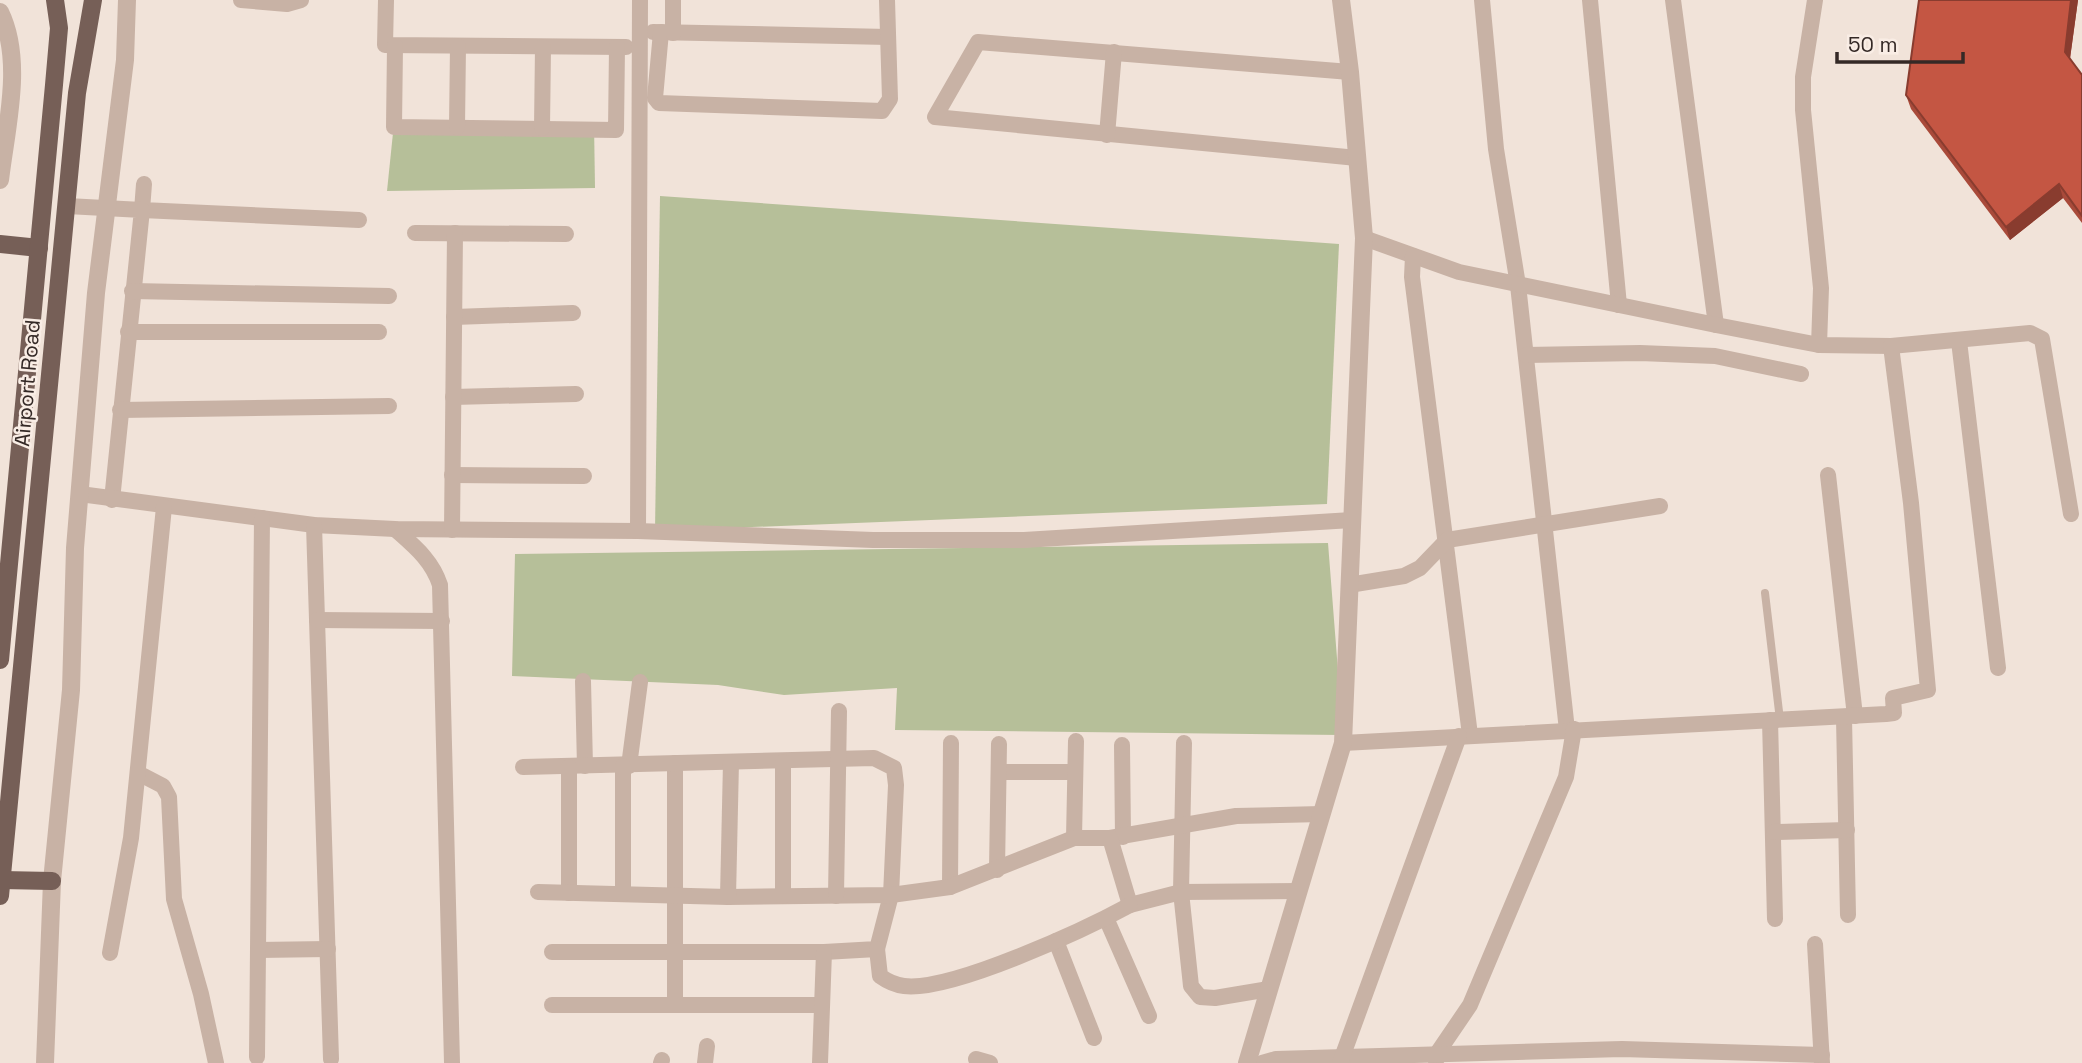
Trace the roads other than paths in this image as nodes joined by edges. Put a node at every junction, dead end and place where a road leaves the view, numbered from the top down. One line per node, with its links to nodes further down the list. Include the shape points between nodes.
1 (55, 0): 40 (main road, Airport Road, via 59,27)
2 (93, 0): 31 (main road, Airport Road, via 77,93)
3 (127, 0): 32 (street)
4 (241, 0): 5 (street, via 288,4)
5 (301, 0)
6 (386, 0): 19 (street, via 385,46)
7 (640, 0): 18 (street)
8 (673, 0): 16 (street)
9 (887, 0): 17 (street)
10 (1341, 0): 24 (street)
11 (1482, 0): 42 (street, via 1496,149)
12 (1590, 0): 45 (street)
13 (1673, 0): 48 (street)
14 (1815, 0): 52 (street, via 1803,110 1821,288)
15 (0, 12): 29 (street, via 11,46)
16 (667, 33): 17 (street); 17 (street, via 655,98 659,103 874,112 882,111 890,99); 18 (street)
17 (888, 37)
18 (639, 39): 22 (street); 74 (street)
19 (396, 46): 20 (street); 25 (street, via 394,127)
20 (458, 46): 21 (street); 25 (street)
21 (543, 47): 22 (street); 26 (street)
22 (617, 47): 26 (street, via 616,130)
23 (1114, 52): 24 (street); 27 (street); 27 (street, via 978,42 935,117)
24 (1350, 72): 28 (street)
25 (457, 127): 26 (street)
26 (542, 128)
27 (1107, 135): 28 (street)
28 (1357, 158): 38 (street)
29 (0, 180)
30 (144, 184): 33 (street)
31 (66, 206): 32 (street); 114 (main road, Airport Road)
32 (108, 209): 33 (street); 63 (street, via 96,293)
33 (142, 210): 34 (street); 43 (street)
34 (359, 220)
35 (415, 233): 36 (street)
36 (455, 233): 37 (street); 47 (street)
37 (565, 234)
38 (1364, 238): 41 (street); 69 (street)
39 (0, 244): 40 (main road)
40 (38, 247): 80 (main road, Airport Road)
41 (1413, 256): 42 (street); 75 (street)
42 (1518, 285): 45 (street); 54 (street)
43 (132, 291): 44 (street); 49 (street)
44 (388, 296)
45 (1619, 305): 48 (street)
46 (573, 313): 47 (street)
47 (454, 317): 57 (street)
48 (1716, 325): 52 (street)
49 (128, 332): 50 (street); 59 (street)
50 (379, 332)
51 (1959, 341): 53 (street); 67 (street, via 2030,333 2042,339); 81 (street)
52 (1819, 345): 53 (street)
53 (1891, 346): 85 (street, via 1928,690 1893,698 1894,713)
54 (1526, 355): 55 (street, via 1716,356); 70 (street)
55 (1801, 374)
56 (576, 394): 57 (street)
57 (453, 397): 60 (street)
58 (389, 406): 59 (street)
59 (120, 410): 64 (street)
60 (452, 475): 62 (street); 73 (street)
61 (1828, 475): 85 (street)
62 (584, 476)
63 (80, 495): 64 (street); 112 (street, via 71,690)
64 (112, 500): 66 (street)
65 (1660, 506): 70 (street)
66 (164, 507): 68 (street); 104 (street)
67 (2071, 514)
68 (262, 518): 71 (street); 133 (street)
69 (1352, 520): 74 (street, via 1024,540 873,540); 76 (street)
70 (1545, 524): 75 (street); 87 (street)
71 (314, 525): 72 (street); 78 (street)
72 (395, 529): 73 (street); 79 (street, via 436,573)
73 (452, 530): 74 (street)
74 (638, 531)
75 (1447, 540): 76 (street, via 1420,568 1404,576); 88 (street)
76 (1349, 585): 92 (street)
77 (1765, 593): 86 (lane)
78 (317, 620): 79 (street); 131 (street)
79 (442, 621): 154 (street)
80 (0, 660)
81 (1998, 668)
82 (583, 681): 99 (street)
83 (640, 682): 100 (street)
84 (839, 711): 95 (street)
85 (1849, 717): 86 (street); 107 (street)
86 (1775, 720): 87 (street); 108 (street)
87 (1570, 729): 88 (street); 149 (street, via 1566,776 1470,1005)
88 (1464, 736): 92 (street); 151 (street)
89 (1076, 741): 103 (street)
90 (951, 743): 113 (street)
91 (1184, 743): 106 (street)
92 (1343, 743): 105 (street)
93 (999, 744): 102 (street)
94 (1122, 745): 110 (street)
95 (838, 760): 97 (street); 121 (street, via 874,758 894,768); 122 (street)
96 (732, 762): 97 (street); 98 (street); 123 (street)
97 (783, 762): 124 (street)
98 (675, 763): 100 (street); 120 (street)
99 (577, 766): 100 (street); 101 (street); 117 (street)
100 (626, 766): 119 (street)
101 (523, 767)
102 (999, 772): 103 (street); 111 (street)
103 (1075, 772): 109 (street)
104 (138, 773): 137 (street); 153 (street, via 163,786 169,797 174,898)
105 (1321, 814): 106 (street, via 1236,816); 115 (street)
106 (1183, 824): 110 (street); 118 (street)
107 (1847, 830): 108 (street); 126 (street)
108 (1774, 832): 128 (street)
109 (1074, 838): 110 (street); 111 (street)
110 (1117, 838): 125 (street)
111 (997, 870): 113 (street)
112 (52, 881): 114 (main road); 152 (street)
113 (950, 887): 121 (street)
114 (1, 888)
115 (1298, 891): 118 (street); 138 (street)
116 (538, 892): 117 (street)
117 (569, 892): 119 (street)
118 (1181, 892): 125 (street); 138 (street, via 1191,986 1200,997)
119 (623, 894): 120 (street)
120 (676, 895): 123 (street); 134 (street)
121 (891, 895): 122 (street); 132 (street)
122 (836, 896): 124 (street)
123 (728, 897): 124 (street)
124 (783, 897)
125 (1130, 905): 127 (street)
126 (1848, 915)
127 (1106, 918): 129 (street); 142 (street)
128 (1775, 919)
129 (1056, 941): 132 (street, via 939,984 905,986 880,976); 143 (street)
130 (1815, 944): 150 (street)
131 (328, 949): 133 (street); 148 (street)
132 (877, 949): 136 (street)
133 (258, 950): 145 (street)
134 (676, 951): 135 (street); 136 (street); 139 (street)
135 (552, 952)
136 (824, 952): 141 (street)
137 (110, 953)
138 (1269, 989): 156 (street)
139 (675, 1004): 140 (street); 141 (street)
140 (552, 1005)
141 (822, 1005): 155 (street)
142 (1149, 1016)
143 (1094, 1038)
144 (1622, 1056): 146 (street); 147 (street)
145 (257, 1057)
146 (1530, 1057): 149 (street)
147 (1730, 1058): 150 (street)
148 (331, 1059)
149 (1436, 1059): 151 (street)
150 (1822, 1059)
151 (1340, 1060): 157 (street)
152 (45, 1063)
153 (216, 1063)
154 (452, 1063)
155 (820, 1063)
156 (1247, 1063)
157 (1262, 1063)

